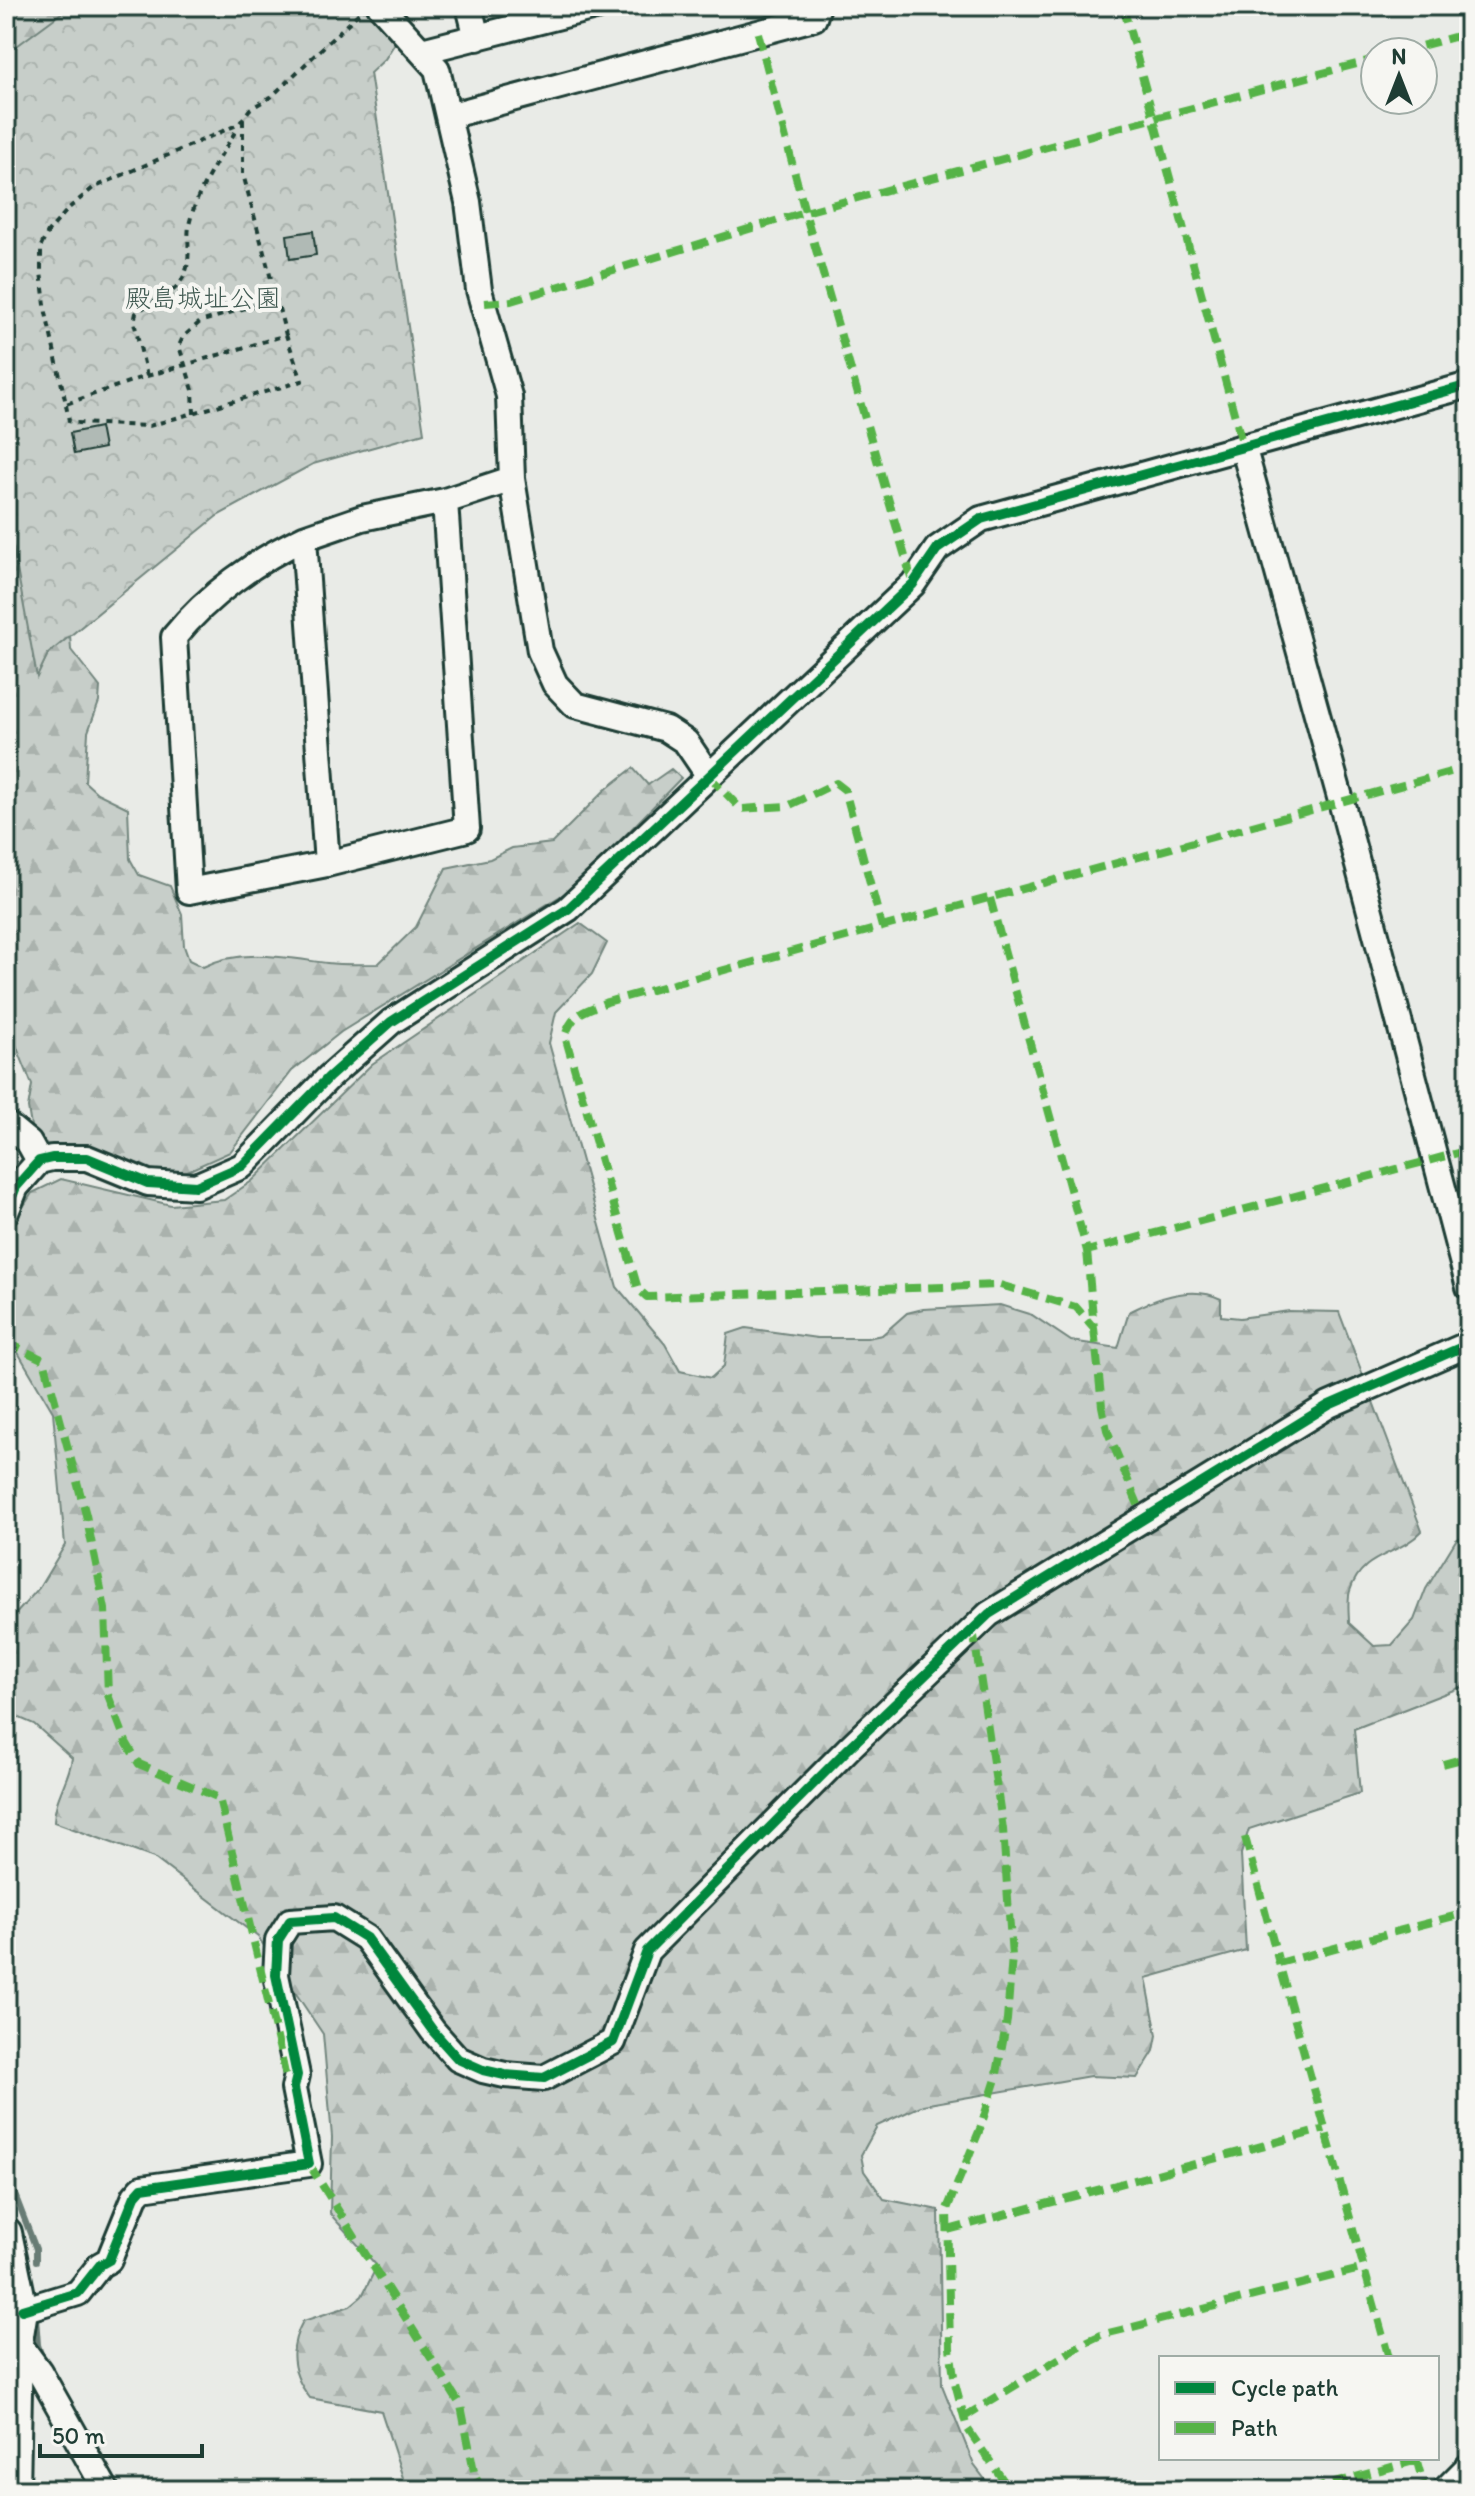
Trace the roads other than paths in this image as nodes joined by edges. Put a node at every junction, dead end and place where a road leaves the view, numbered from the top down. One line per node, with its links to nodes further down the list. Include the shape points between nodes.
1 (380, 6): 6 (street)
2 (469, 6): 5 (street)
3 (599, 6): 5 (street)
4 (818, 6): 7 (street, via 814,18)
5 (477, 38): 6 (street)
6 (422, 51): 7 (street, via 437,69)
7 (448, 116): 10 (street, via 468,202 479,290 509,396)
8 (1469, 385): 9 (street)
9 (1243, 446): 13 (street, via 981,519 937,549 913,584); 18 (street)
10 (512, 479): 11 (street); 13 (street, via 540,651 555,684 575,705 666,729 686,742)
11 (445, 501): 12 (street, via 362,518); 14 (street, via 467,829)
12 (304, 538): 14 (street); 14 (street, via 276,551 196,611 174,637 189,891)
13 (709, 776): 16 (street, via 568,909 391,1022 242,1166 196,1186 148,1183 87,1158)
14 (327, 864)
15 (6, 1124): 16 (street, via 29,1143)
16 (39, 1161): 17 (street, via 16,1187)
17 (6, 1212)
18 (1469, 1287)
19 (1469, 1344): 22 (street, via 1329,1405 989,1614 647,1951 613,2042 544,2078 505,2075 458,2059 366,1938 334,1918 290,1921 278,1940 276,1975 309,2164 142,2188 109,2260 78,2293)
20 (6, 2233): 21 (main road)
21 (9, 2266): 22 (main road)
22 (22, 2310): 23 (main road)
23 (17, 2341): 25 (main road); 26 (street)
24 (1469, 2466): 27 (street)
25 (14, 2490)
26 (106, 2490)
27 (1445, 2490)

